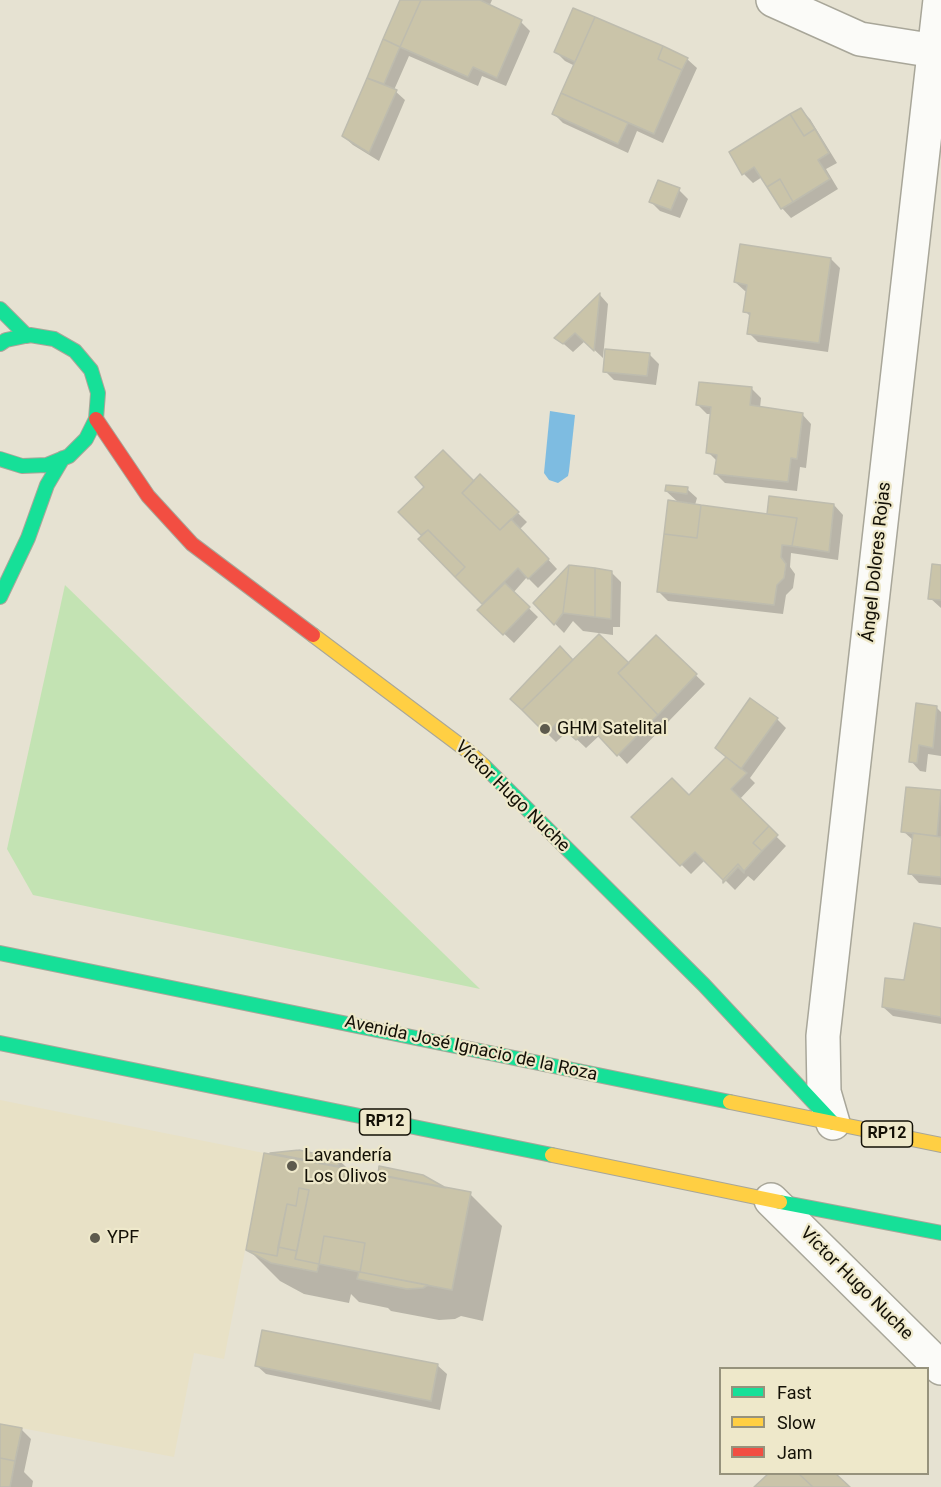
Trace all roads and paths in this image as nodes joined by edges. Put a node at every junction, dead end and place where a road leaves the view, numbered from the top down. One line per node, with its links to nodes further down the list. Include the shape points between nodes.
1 (773, 0): 3 (street, via 861,39)
2 (940, 0): 3 (street, Ángel Dolores Rojas)
3 (938, 52): 13 (street, Ángel Dolores Rojas, via 823,1036 824,1092)
4 (0, 309): 5 (main road)
5 (27, 336): 6 (main road); 7 (main road, via 54,339 75,351 90,370 98,393)
6 (0, 344)
7 (96, 419): 8 (main road, via 86,439); 13 (main road, Víctor Hugo Nuche, via 170,523 192,544 469,752 704,985)
8 (63, 458): 9 (main road, via 47,465 22,466); 10 (main road, via 47,485)
9 (0, 459)
10 (0, 597)
11 (0, 953): 13 (main road, Avenida José Ignacio de la Roza / RP12)
12 (0, 1043): 15 (main road, RP12)
13 (832, 1123): 14 (main road, Avenida José Ignacio de la Roza / RP12)
14 (941, 1145)
15 (771, 1200): 16 (main road, RP12); 17 (street, Víctor Hugo Nuche)
16 (941, 1233)
17 (941, 1368)

